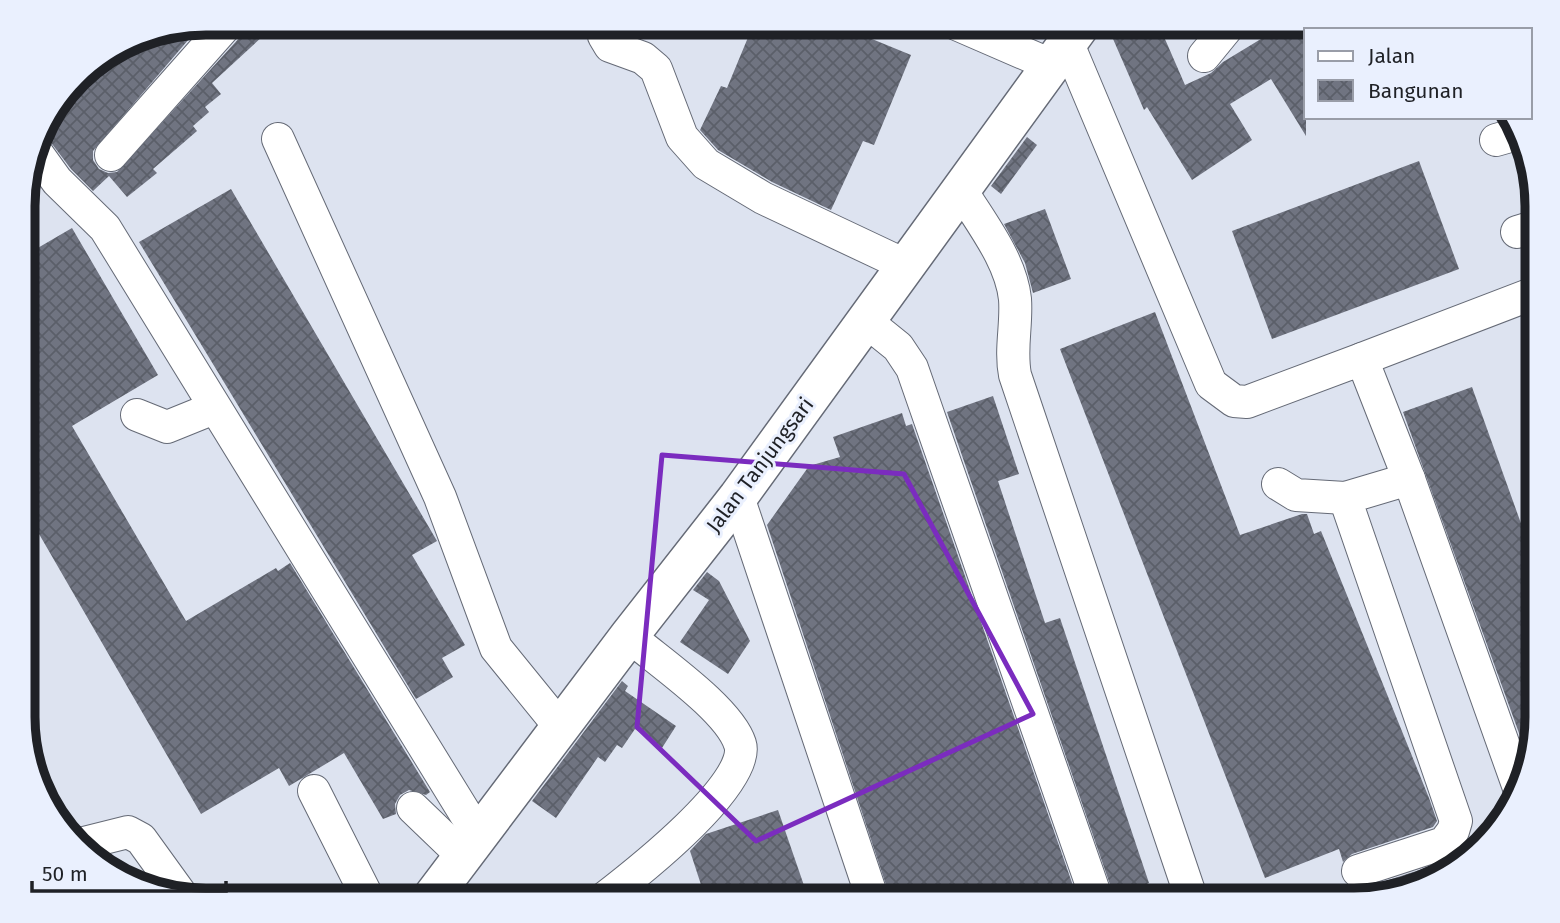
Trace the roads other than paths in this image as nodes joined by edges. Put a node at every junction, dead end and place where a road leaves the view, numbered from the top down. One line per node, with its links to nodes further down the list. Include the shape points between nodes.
1 (217, 35): 8 (street)
2 (604, 35): 11 (street, via 610,46 643,58 656,69 682,137 706,164 763,198)
3 (1019, 35): 5 (street)
4 (1221, 35): 6 (street)
5 (1067, 44): 10 (main road, Jalan Tanjungsari); 14 (street, via 1211,384 1234,401 1247,402)
6 (1204, 57)
7 (278, 139): 22 (street, via 440,497 496,649)
8 (111, 155)
9 (42, 159): 15 (street, via 105,228)
10 (961, 190): 11 (main road, Jalan Tanjungsari); 35 (street, via 1003,260 1012,287 1015,376)
11 (905, 265): 13 (main road, Jalan Tanjungsari)
12 (1525, 297): 14 (street)
13 (867, 322): 19 (main road, Jalan Tanjungsari); 34 (street, via 898,347 912,369)
14 (1362, 359): 17 (street)
15 (214, 408): 16 (street, via 167,427); 27 (street)
16 (136, 415)
17 (1409, 479): 20 (street); 23 (street)
18 (1278, 484): 20 (street, via 1296,495)
19 (738, 497): 21 (main road, Jalan Tanjungsari); 33 (street)
20 (1345, 498): 28 (street, via 1455,821 1444,843)
21 (629, 636): 22 (main road, Jalan Tanjungsari); 32 (street, via 723,715 742,754 728,783 677,839)
22 (561, 728): 27 (main road, Jalan Tanjungsari)
23 (1515, 775)
24 (314, 791): 30 (street)
25 (413, 807): 27 (street)
26 (89, 842): 29 (street, via 128,832 141,839)
27 (472, 846): 31 (main road, Jalan Tanjungsari)
28 (1358, 871)
29 (174, 885)
30 (363, 888)
31 (439, 888)
32 (617, 888)
33 (869, 888)
34 (1093, 888)
35 (1188, 888)

